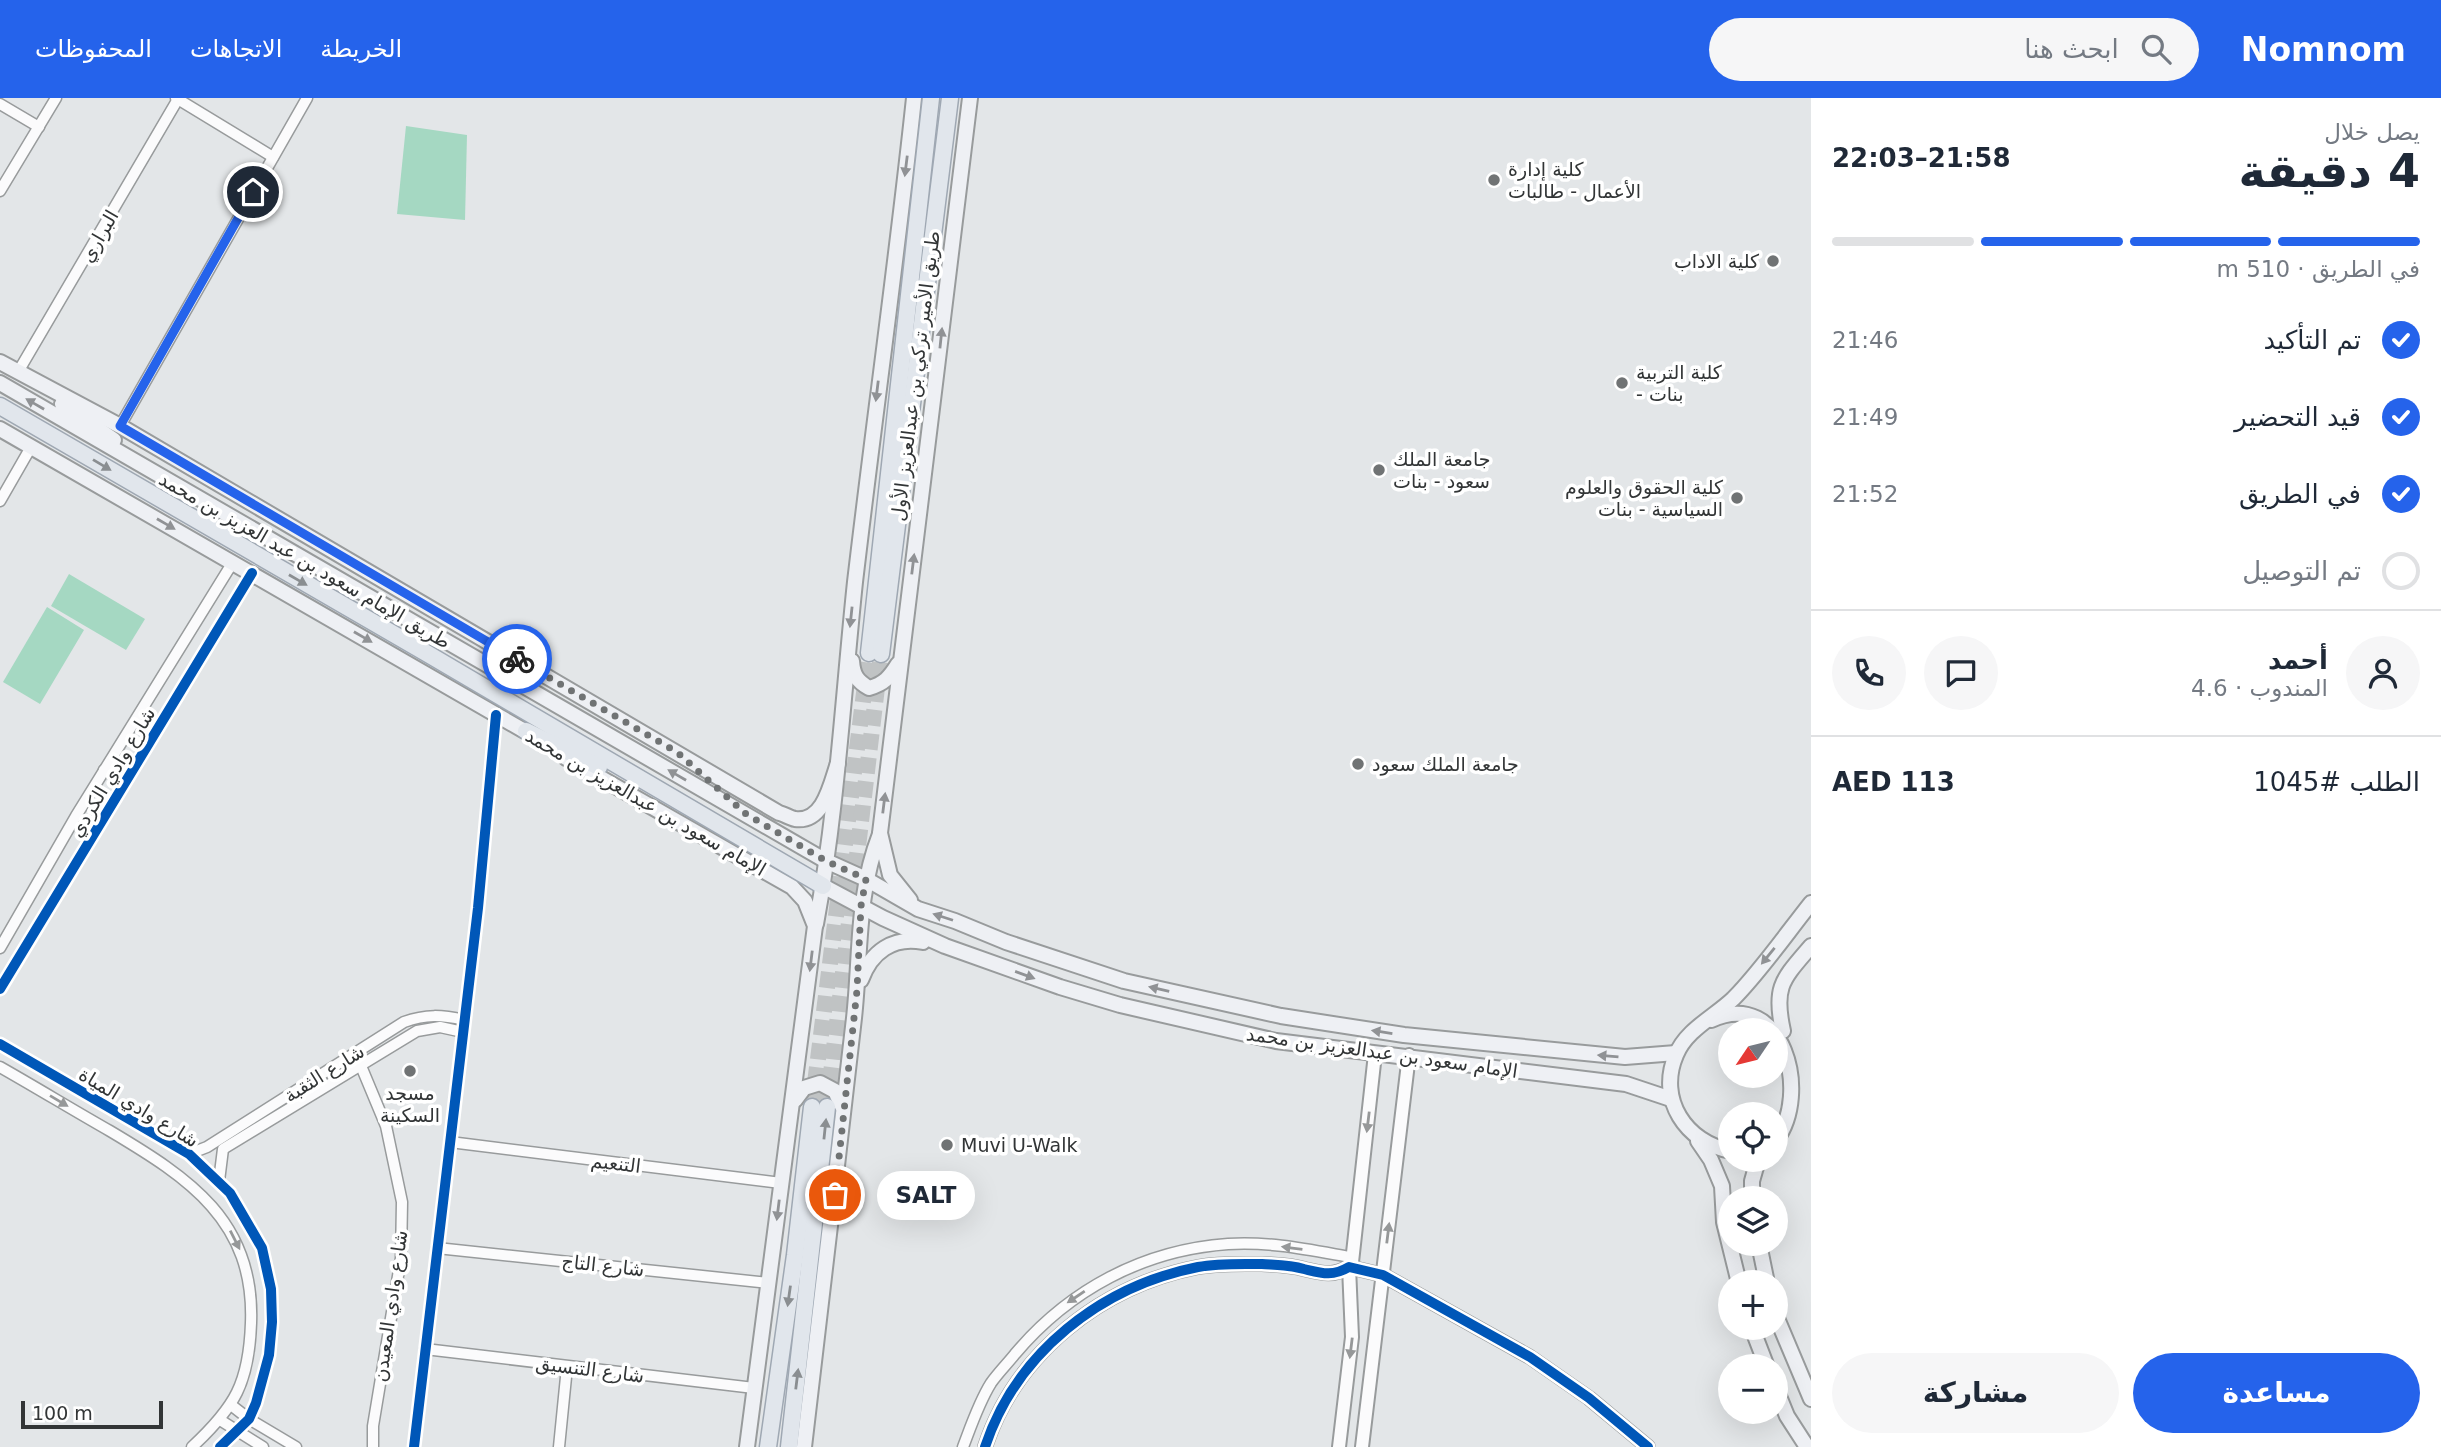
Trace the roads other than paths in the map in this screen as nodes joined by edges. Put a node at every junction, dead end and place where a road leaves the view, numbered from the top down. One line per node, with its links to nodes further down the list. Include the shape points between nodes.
1 (56, 98): 9 (street)
2 (307, 98): 10 (street)
3 (931, 98): 4 (main road, طريق الأمير تركي بن عبدالعزيز الأول, via 875,654)
4 (950, 98)
5 (970, 98): 26 (main road, one-way to 5)
6 (177, 99): 10 (street); 13 (street, البراري)
7 (914, 99): 25 (main road, one-way to 25)
8 (0, 104): 9 (street)
9 (39, 127): 11 (street)
10 (273, 157): 16 (street)
11 (0, 191)
12 (0, 362): 13 (main road)
13 (18, 372): 16 (main road); 19 (main road)
14 (0, 383): 19 (main road, طريق الإمام سعود بن عبد العزيز بن محمد, one-way to 14)
15 (0, 407): 33 (main road, طريق الإمام سعود بن عبد العزيز بن محمد, one-way to 33)
16 (120, 426): 29 (main road)
17 (0, 429): 18 (main road, الإمام سعود بن عبدالعزيز بن محمد)
18 (31, 447): 20 (street); 21 (main road, الإمام سعود بن عبدالعزيز بن محمد, one-way to 21)
19 (175, 485): 34 (main road, طريق الإمام سعود بن عبد العزيز بن محمد, one-way to 19)
20 (0, 501)
21 (233, 562): 22 (main road, الإمام سعود بن عبدالعزيز بن محمد); 23 (street, شارع وادي الكردي)
22 (252, 573): 24 (street, شارع وادي الكردي); 27 (main road, الإمام سعود بن عبدالعزيز بن محمد, one-way to 27)
23 (215, 593): 24 (street); 31 (street, شارع وادي الكردي)
24 (232, 604): 32 (street, شارع وادي الكردي)
25 (849, 642): 26 (main road, via 853,674 869,688 882,685); 30 (main road)
26 (902, 656): 35 (main road, one-way to 26)
27 (496, 715): 28 (main road, الإمام سعود بن عبدالعزيز بن محمد); 52 (street)
28 (526, 731): 33 (main road); 42 (main road, الإمام سعود بن عبدالعزيز بن محمد, via 792,887 805,901)
29 (677, 752): 30 (main road, via 779,813 797,819 822,807); 34 (main road)
30 (838, 763): 36 (main road)
31 (104, 770): 32 (street); 46 (street, شارع وادي الكردي)
32 (125, 783): 48 (street, شارع وادي الكردي)
33 (677, 802): 38 (main road, طريق الإمام سعود بن عبد العزيز بن محمد)
34 (746, 814): 36 (main road, طريق الإمام سعود بن عبد العزيز بن محمد)
35 (880, 833): 37 (main road); 41 (main road, via 890,875)
36 (826, 861): 37 (main road, طريق الإمام سعود بن عبد العزيز بن محمد); 38 (main road)
37 (866, 879): 40 (main road); 41 (main road, الإمام سعود بن عبدالعزيز بن محمد)
38 (823, 886): 40 (main road, الإمام سعود بن عبدالعزيز بن محمد); 42 (main road)
39 (1811, 903): 53 (main road, one-way to 53, via 1733,999)
40 (861, 906): 44 (main road, الإمام سعود بن عبدالعزيز بن محمد); 49 (main road)
41 (918, 909): 43 (main road, الإمام سعود بن عبدالعزيز بن محمد, one-way to 41)
42 (815, 926): 65 (main road, one-way to 65)
43 (1006, 942): 47 (main road); 57 (main road, الإمام سعود بن عبدالعزيز بن محمد, one-way to 43, via 1582,1054 1281,1016 1124,981)
44 (945, 946): 47 (main road, الإمام سعود بن عبدالعزيز بن محمد); 49 (main road, via 911,939 886,947 866,965)
45 (1811, 946): 51 (main road, via 1783,979 1777,1005)
46 (0, 948)
47 (999, 965): 58 (main road, الإمام سعود بن عبدالعزيز بن محمد, one-way to 58, via 1120,1005 1276,1041)
48 (0, 989)
49 (857, 990): 66 (main road)
50 (1757, 1018): 53 (main road, via 1731,1015)
51 (1780, 1018)
52 (464, 1020): 54 (street); 71 (street, شارع الثقبة, via 441,1015 404,1022)
53 (1700, 1026): 57 (main road)
54 (463, 1032): 61 (street, شارع الثقبة, via 427,1028); 69 (street)
55 (1788, 1037): 60 (main road)
56 (0, 1044): 71 (street, شارع وادي المياة)
57 (1676, 1053): 63 (main road, via 1669,1080)
58 (1376, 1054): 59 (main road, الإمام سعود بن عبدالعزيز بن محمد); 75 (street, one-way to 75)
59 (1409, 1055): 63 (main road, الإمام سعود بن عبدالعزيز بن محمد, via 1626,1084); 77 (street, one-way to 59)
60 (1803, 1062)
61 (361, 1066): 72 (street, شارع الثقبة, via 223,1149); 88 (street, شارع وادي المعيدن, via 386,1126 402,1202 401,1258)
62 (0, 1067): 84 (street, شارع وادي المياة, one-way to 84, via 159,1160 199,1191 227,1225 245,1263 251,1293 250,1352)
63 (1671, 1099): 68 (main road)
64 (1805, 1099): 67 (main road)
65 (793, 1110): 66 (main road, via 804,1088 820,1083 839,1096); 73 (main road)
66 (842, 1122): 102 (main road)
67 (1788, 1129)
68 (1695, 1137): 70 (main road); 76 (main road, via 1722,1186 1724,1222)
69 (450, 1142): 73 (street, التنعيم); 74 (street)
70 (1718, 1149)
71 (189, 1154): 72 (street, شارع وادي المياة)
72 (219, 1181): 86 (street, شارع وادي المياة, via 262,1248 271,1289 269,1355)
73 (781, 1183): 78 (main road, one-way to 78)
74 (437, 1248): 78 (street, شارع التاج); 80 (street)
75 (1349, 1267): 77 (street); 103 (street, one-way to 103, via 1350,1257 1230,1244 1191,1248 1131,1266 1067,1303 1028,1339 991,1384); 104 (street, via 1325,1275 1275,1265 1200,1267 1125,1292 1084,1316 1041,1350 1008,1396); 105 (street, one-way to 105, via 1352,1338)
76 (1736, 1270)
77 (1383, 1275): 106 (street); 107 (street, via 1530,1357)
78 (769, 1283): 82 (main road)
79 (1786, 1340): 83 (main road)
80 (425, 1349): 81 (street, شارع التنسيق); 97 (street)
81 (567, 1367): 82 (street, شارع التنسيق); 98 (street)
82 (754, 1388): 99 (main road)
83 (1811, 1399)
84 (232, 1405): 86 (street); 87 (street, شارع وادي المياة)
85 (1788, 1418): 108 (main road)
86 (249, 1419): 89 (street); 90 (street)
87 (220, 1420): 89 (street); 91 (street, شارع وادي المياة)
88 (373, 1426): 95 (street); 96 (street)
89 (237, 1431): 92 (street); 93 (street)
90 (281, 1444): 94 (street)
91 (192, 1447)
92 (220, 1447)
93 (263, 1447)
94 (296, 1447)
95 (365, 1447)
96 (373, 1447)
97 (414, 1447)
98 (559, 1447)
99 (747, 1447)
100 (768, 1447): 101 (main road, one-way to 100, via 820,1107)
101 (789, 1447)
102 (804, 1447)
103 (963, 1447)
104 (985, 1447)
105 (1339, 1447)
106 (1362, 1447)
107 (1648, 1447)
108 (1807, 1447)

